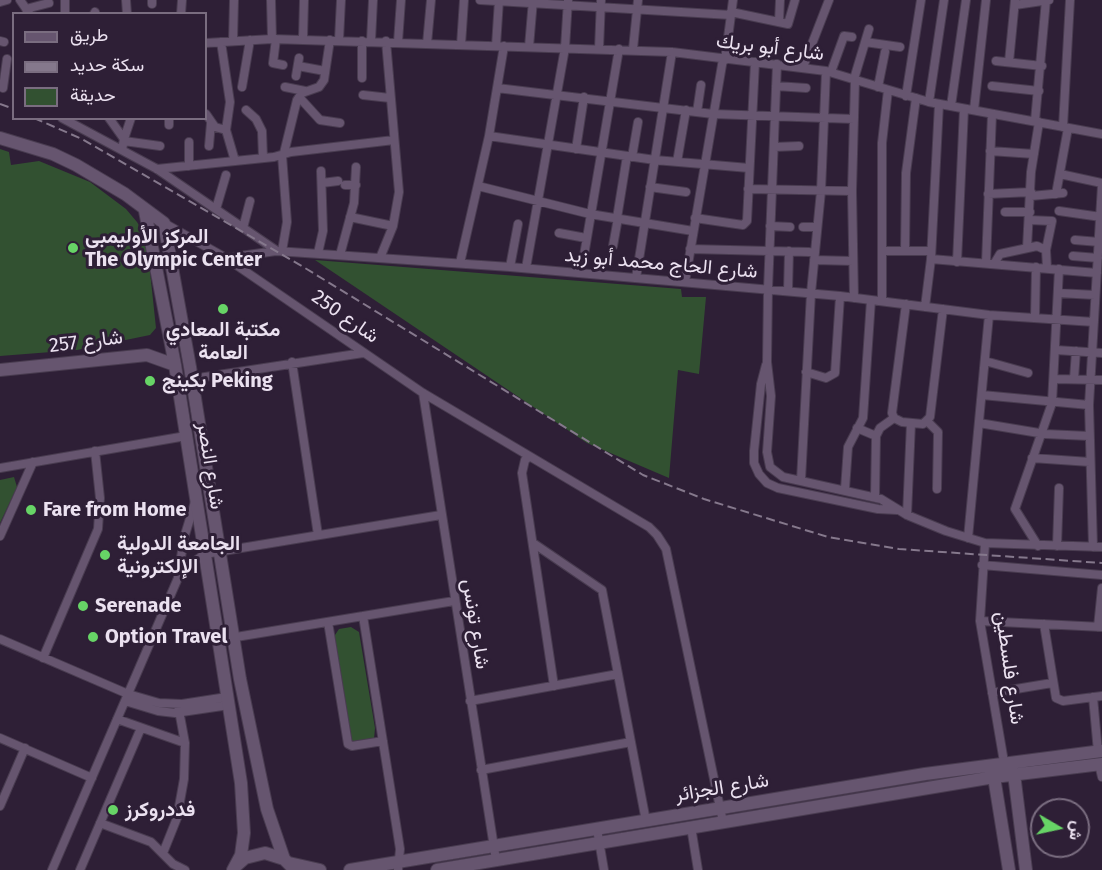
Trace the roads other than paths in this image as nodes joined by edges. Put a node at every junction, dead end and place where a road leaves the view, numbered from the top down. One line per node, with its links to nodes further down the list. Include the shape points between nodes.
1 (7, 0): 22 (street)
2 (234, 0): 38 (street)
3 (271, 0): 34 (street)
4 (304, 0): 35 (street)
5 (341, 0): 37 (street)
6 (373, 0): 39 (street)
7 (401, 0): 42 (street)
8 (431, 0): 45 (street)
9 (464, 0): 46 (street)
10 (480, 0): 21 (street)
11 (733, 0): 30 (street)
12 (780, 0): 31 (street)
13 (795, 0): 31 (street, via 789,23)
14 (829, 0): 64 (street)
15 (921, 0): 84 (street)
16 (944, 0): 89 (street)
17 (966, 0): 91 (street)
18 (986, 0): 96 (street)
19 (1048, 0): 25 (street); 63 (street)
20 (1071, 0): 112 (street)
21 (499, 1): 23 (street); 47 (street)
22 (0, 2)
23 (533, 2): 24 (street); 48 (street)
24 (568, 2): 27 (street); 50 (street)
25 (1015, 2): 60 (street)
26 (49, 3): 29 (street)
27 (601, 3): 28 (street); 51 (street)
28 (637, 4): 30 (street); 53 (street)
29 (24, 8)
30 (731, 14): 31 (street); 57 (street)
31 (779, 22)
32 (869, 28): 43 (street)
33 (852, 38): 66 (street, via 844,36)
34 (274, 39): 35 (street, شارع أبو بريك); 36 (street, شارع أبو بريك); 62 (street, via 273,63)
35 (303, 39): 37 (street, شارع أبو بريك)
36 (250, 40): 38 (street, شارع أبو بريك); 73 (street)
37 (334, 40): 39 (street, شارع أبو بريك); 65 (street)
38 (234, 41): 41 (street, شارع أبو بريك)
39 (366, 41): 40 (street, شارع أبو بريك); 68 (street)
40 (386, 41): 42 (street, شارع أبو بريك); 85 (street)
41 (221, 42): 44 (street, شارع أبو بريك); 113 (street, via 230,102)
42 (398, 42): 45 (street, شارع أبو بريك)
43 (865, 42): 49 (street); 69 (street)
44 (207, 43)
45 (427, 44): 46 (street, شارع أبو بريك)
46 (461, 45): 47 (street, شارع أبو بريك)
47 (500, 46): 48 (street, شارع أبو بريك); 77 (street)
48 (529, 47): 50 (street, شارع أبو بريك)
49 (900, 47)
50 (565, 48): 51 (street, شارع أبو بريك); 83 (street)
51 (599, 49): 52 (street, شارع أبو بريك)
52 (619, 49): 53 (street, شارع أبو بريك); 88 (street)
53 (633, 49): 54 (street, شارع أبو بريك)
54 (672, 52): 57 (street, شارع أبو بريك); 92 (street)
55 (885, 52): 75 (street)
56 (7, 59): 76 (street)
57 (724, 60): 59 (street, شارع أبو بريك); 98 (street)
58 (996, 61): 60 (street)
59 (755, 62): 61 (street, شارع أبو بريك); 100 (street)
60 (1009, 62): 63 (street)
61 (777, 64): 64 (street, شارع أبو بريك); 71 (street)
62 (283, 65)
63 (1042, 66): 80 (street)
64 (803, 67): 66 (street, شارع أبو بريك)
65 (325, 71): 67 (street, via 299,62); 81 (street, via 323,83)
66 (828, 72): 69 (street, شارع أبو بريك); 103 (street)
67 (296, 76)
68 (362, 78)
69 (854, 80): 75 (street, شارع أبو بريك); 104 (street)
70 (701, 85): 97 (street)
71 (776, 86): 78 (street); 101 (street)
72 (992, 86): 80 (street)
73 (242, 87)
74 (285, 87): 81 (street)
75 (878, 87): 79 (street, شارع أبو بريك)
76 (1, 88)
77 (497, 88): 83 (street); 115 (street)
78 (806, 88)
79 (888, 90): 84 (street, شارع أبو بريك); 188 (street, via 882,143)
80 (1039, 91): 109 (street)
81 (302, 94): 111 (street, via 315,117); 128 (street)
82 (363, 95): 85 (street)
83 (557, 95): 86 (street); 120 (street)
84 (906, 96): 87 (street, شارع أبو بريك)
85 (390, 98): 117 (street)
86 (584, 98): 88 (street); 125 (street)
87 (916, 98): 89 (street, شارع أبو بريك); 189 (street, via 906,173)
88 (610, 100): 92 (street); 127 (street)
89 (929, 102): 90 (street, شارع أبو بريك)
90 (939, 104): 91 (street, شارع أبو بريك); 193 (street)
91 (951, 106): 93 (street, شارع أبو بريك)
92 (663, 107): 95 (street); 132 (street)
93 (964, 109): 96 (street, شارع أبو بريك); 200 (street)
94 (246, 110): 131 (street, via 262,131)
95 (686, 110): 97 (street); 134 (street)
96 (974, 110): 99 (street, شارع أبو بريك)
97 (697, 112): 98 (street)
98 (713, 114): 100 (street); 135 (street)
99 (992, 114): 109 (street, شارع أبو بريك); 126 (street)
100 (751, 115): 101 (street); 138 (street)
101 (775, 115): 103 (street); 124 (street)
102 (207, 116): 110 (street)
103 (824, 118): 104 (street); 150 (street)
104 (854, 119): 151 (street)
105 (67, 120): 119 (street)
106 (111, 120): 119 (street)
107 (130, 120): 119 (street)
108 (638, 122): 130 (street)
109 (1037, 122): 112 (street, شارع أبو بريك); 129 (street)
110 (211, 123): 113 (street); 122 (street)
111 (340, 123)
112 (1066, 128): 114 (street, شارع أبو بريك); 141 (street)
113 (226, 130): 133 (street)
114 (1102, 134)
115 (489, 136): 120 (street); 146 (street)
116 (0, 138): 158 (street, شارع 250, via 76,165)
117 (394, 140): 128 (street); 170 (street, via 399,192)
118 (189, 142): 136 (street)
119 (124, 144): 121 (street); 139 (street)
120 (549, 145): 125 (street); 156 (street)
121 (159, 146)
122 (209, 146)
123 (799, 146): 124 (street)
124 (774, 147): 149 (street)
125 (576, 149): 127 (street)
126 (990, 151): 129 (street); 153 (street)
127 (601, 153): 130 (street); 160 (street)
128 (283, 154): 131 (street); 185 (street, via 287,222)
129 (1034, 154): 154 (street)
130 (630, 156): 132 (street); 163 (street)
131 (263, 158): 133 (street)
132 (655, 160): 134 (street); 147 (street)
133 (236, 161): 136 (street)
134 (677, 162): 135 (street)
135 (705, 164): 138 (street); 164 (street)
136 (189, 166): 139 (street)
137 (356, 167): 144 (street)
138 (749, 168): 148 (street)
139 (157, 169): 157 (street)
140 (321, 171): 143 (street)
141 (1060, 174): 145 (street); 154 (street, via 1060,194)
142 (226, 175): 157 (street)
143 (322, 183): 144 (street); 191 (street, via 323,231)
144 (356, 184): 166 (street)
145 (1102, 184): 162 (street)
146 (478, 186): 156 (street); 201 (street)
147 (650, 187): 152 (street); 168 (street)
148 (748, 189): 149 (street); 164 (street, via 746,224)
149 (772, 190): 150 (street); 171 (street)
150 (821, 191): 151 (street); 174 (street)
151 (852, 191): 199 (street)
152 (686, 192)
153 (988, 194): 154 (street); 202 (street)
154 (1031, 194): 161 (street)
155 (250, 201): 175 (street)
156 (538, 201): 160 (street); 205 (street)
157 (216, 209): 175 (street)
158 (146, 211): 167 (street, شارع 250); 236 (street, شارع النصر)
159 (1005, 212): 161 (street)
160 (590, 214): 163 (street); 178 (street)
161 (1030, 216): 165 (street); 182 (street)
162 (1101, 217): 165 (street); 180 (street)
163 (617, 218): 168 (street); 181 (street)
164 (695, 218): 176 (street)
165 (1057, 218): 184 (street)
166 (347, 219): 170 (street); 192 (street)
167 (164, 223): 195 (street, شارع 250); 240 (street, شارع النصر)
168 (645, 223): 176 (street); 210 (street)
169 (518, 224): 203 (street)
170 (393, 226): 196 (street)
171 (770, 226): 172 (street); 186 (street)
172 (790, 227)
173 (803, 227): 174 (street)
174 (817, 227): 198 (street)
175 (243, 228): 185 (street)
176 (693, 231): 183 (street)
177 (559, 233): 178 (street)
178 (586, 238): 208 (street)
179 (1075, 240): 180 (street)
180 (1099, 242): 197 (street)
181 (613, 246)
182 (1027, 248): 184 (street, via 1037,246); 202 (street, via 1000,254)
183 (690, 249): 186 (street); 211 (street)
184 (1046, 250): 206 (street)
185 (280, 251): 191 (street, شارع الحاج محمد أبو زيد); 195 (street, شارع الحاج محمد أبو زيد)
186 (770, 251): 187 (street); 212 (street)
187 (789, 251): 190 (street); 213 (street)
188 (882, 251): 189 (street); 220 (street)
189 (905, 251): 193 (street)
190 (809, 252)
191 (318, 254): 192 (street, شارع الحاج محمد أبو زيد)
192 (340, 255): 196 (street, شارع الحاج محمد أبو زيد)
193 (931, 255): 200 (street); 222 (street)
194 (1073, 256): 197 (street)
195 (226, 258): 231 (street, شارع 250)
196 (380, 258): 201 (street, شارع الحاج محمد أبو زيد)
197 (1098, 258): 209 (street)
198 (814, 260): 199 (street); 214 (street)
199 (853, 261): 218 (street)
200 (957, 262): 202 (street)
201 (460, 263): 203 (street, شارع الحاج محمد أبو زيد)
202 (990, 264): 204 (street)
203 (510, 267): 205 (street, شارع الحاج محمد أبو زيد)
204 (1036, 267): 206 (street); 225 (street)
205 (526, 268): 208 (street, شارع الحاج محمد أبو زيد)
206 (1047, 268): 207 (street)
207 (1059, 269): 209 (street); 215 (street)
208 (581, 273): 210 (street, شارع الحاج محمد أبو زيد)
209 (1097, 273): 216 (street)
210 (636, 278): 211 (street, شارع الحاج محمد أبو زيد)
211 (685, 282): 212 (street, شارع الحاج محمد أبو زيد)
212 (768, 290): 213 (street, شارع الحاج محمد أبو زيد); 235 (street)
213 (788, 291): 214 (street, شارع الحاج محمد أبو زيد)
214 (811, 293): 217 (street, شارع الحاج محمد أبو زيد); 238 (street)
215 (1058, 293): 216 (street); 226 (street)
216 (1095, 295): 227 (street)
217 (840, 296): 218 (street, شارع الحاج محمد أبو زيد); 238 (street, via 835,373 826,378)
218 (854, 298): 219 (street, شارع الحاج محمد أبو زيد)
219 (871, 300): 220 (street, شارع الحاج محمد أبو زيد); 253 (street, via 863,418)
220 (882, 301): 221 (street, شارع الحاج محمد أبو زيد)
221 (906, 304): 222 (street, شارع الحاج محمد أبو زيد); 249 (street)
222 (925, 307): 223 (street, شارع الحاج محمد أبو زيد)
223 (943, 309): 224 (street, شارع الحاج محمد أبو زيد); 250 (street)
224 (989, 315): 225 (street, شارع الحاج محمد أبو زيد); 233 (street)
225 (1035, 318): 226 (street, شارع الحاج محمد أبو زيد)
226 (1057, 319): 227 (street, شارع الحاج محمد أبو زيد); 228 (street)
227 (1094, 322): 230 (street)
228 (1056, 350): 229 (street); 241 (street)
229 (1076, 351): 230 (street); 242 (street)
230 (1091, 352): 232 (street); 243 (street)
231 (363, 353): 234 (street); 245 (street, شارع 250)
232 (1102, 353)
233 (985, 361): 239 (street); 246 (street)
234 (292, 362): 240 (street); 274 (street)
235 (767, 362): 264 (street, via 771,396 767,460 775,473); 270 (street, via 754,451 759,474 778,488)
236 (175, 365): 237 (street, شارع 257, via 147,355); 255 (street, شارع النصر)
237 (0, 370)
238 (806, 372): 264 (street)
239 (1028, 373)
240 (192, 378): 281 (street, شارع النصر)
241 (1054, 379): 242 (street); 247 (street)
242 (1074, 379): 243 (street)
243 (1089, 380): 244 (street); 248 (street)
244 (1102, 380)
245 (423, 393): 259 (street, شارع 250); 271 (street, شارع تونس)
246 (982, 395): 247 (street); 252 (street)
247 (1052, 403): 248 (street); 254 (street)
248 (1089, 405): 257 (street)
249 (894, 418): 251 (street); 256 (street)
250 (927, 421): 251 (street); 267 (street, via 938,432)
251 (911, 423): 272 (street)
252 (979, 423): 254 (street); 275 (street)
253 (857, 428): 256 (street); 266 (street, via 848,447)
254 (1040, 433): 257 (street); 260 (street)
255 (186, 436): 258 (street); 269 (street, شارع النصر)
256 (876, 436): 268 (street)
257 (1089, 436): 262 (street)
258 (95, 452): 261 (street); 296 (street, via 100,498 98,530)
259 (529, 457): 276 (street, via 522,473); 324 (street, شارع 250, via 649,527 662,540)
260 (1032, 458): 262 (street); 278 (street, via 1015,509)
261 (33, 462): 263 (street); 273 (street)
262 (1090, 462): 280 (street)
263 (0, 468)
264 (801, 480): 266 (street)
265 (1059, 488): 279 (street)
266 (845, 489): 268 (street)
267 (937, 489)
268 (874, 497): 270 (street)
269 (196, 499): 282 (street, شارع النصر); 285 (street, via 184,538)
270 (897, 510): 272 (street)
271 (441, 515): 274 (street); 287 (street, شارع تونس)
272 (907, 515): 275 (street)
273 (0, 536)
274 (318, 536): 281 (street)
275 (968, 538): 277 (street)
276 (533, 543): 297 (street, via 602,590); 299 (street)
277 (985, 543): 278 (street); 283 (street, شارع فلسطين)
278 (1038, 546): 279 (street)
279 (1057, 546): 280 (street)
280 (1097, 547)
281 (219, 552): 282 (street); 293 (street, شارع النصر)
282 (205, 554): 285 (street); 295 (street, شارع النصر)
283 (982, 565): 284 (street); 289 (street, شارع فلسطين)
284 (1102, 575)
285 (178, 578): 302 (street)
286 (1102, 588): 292 (street)
287 (454, 601): 288 (street); 304 (street, شارع تونس)
288 (363, 616): 290 (street); 309 (street)
289 (980, 621): 291 (street); 300 (street, شارع فلسطين)
290 (328, 622): 293 (street); 309 (street, via 348,744)
291 (1044, 624): 292 (street); 298 (street)
292 (1100, 627)
293 (234, 636): 295 (street); 335 (street, شارع النصر, via 267,809)
294 (0, 639): 296 (street)
295 (218, 640): 303 (street, شارع النصر)
296 (43, 658): 302 (street)
297 (618, 674): 299 (street); 310 (street)
298 (1052, 683): 300 (street); 301 (street, via 1054,696 1059,700)
299 (554, 686): 304 (street)
300 (992, 693): 314 (street, شارع فلسطين)
301 (1097, 697): 313 (street)
302 (126, 698): 305 (street); 306 (street)
303 (228, 701): 305 (street); 340 (street, شارع النصر, via 244,810 241,855)
304 (470, 701): 315 (street, شارع تونس)
305 (179, 709): 311 (street)
306 (117, 719): 307 (street); 319 (street)
307 (141, 728): 311 (street); 328 (street)
308 (0, 738): 312 (street)
309 (383, 741): 336 (street, via 400,849)
310 (631, 742): 315 (street); 326 (street)
311 (185, 743): 333 (street, via 180,806)
312 (25, 748): 319 (street); 323 (street)
313 (1100, 758): 314 (street, شارع الجزائر); 316 (street, شارع الجزائر); 318 (street)
314 (1004, 762): 320 (street, شارع الجزائر)
315 (481, 770): 332 (street, شارع تونس)
316 (1014, 774): 317 (street, شارع الجزائر); 347 (street)
317 (994, 777): 322 (street, شارع الجزائر); 346 (street)
318 (1102, 777)
319 (92, 778): 337 (street)
320 (843, 788): 321 (street, شارع الجزائر); 322 (street)
321 (760, 802): 324 (street, شارع الجزائر); 325 (street)
322 (845, 802): 325 (street, شارع الجزائر)
323 (0, 806)
324 (720, 808): 326 (street, شارع الجزائر); 327 (street)
325 (763, 816): 327 (street, شارع الجزائر)
326 (646, 821): 330 (street, شارع الجزائر)
327 (723, 822): 329 (street, شارع الجزائر)
328 (100, 824): 333 (street, via 151,842); 338 (street)
329 (691, 827): 331 (street, شارع الجزائر); 345 (street)
330 (597, 829): 331 (street); 332 (street, شارع الجزائر)
331 (599, 844): 334 (street, شارع الجزائر); 344 (street)
332 (493, 846): 334 (street, شارع تونس); 336 (street, شارع الجزائر)
333 (163, 853): 339 (street)
334 (496, 860): 343 (street, شارع الجزائر)
335 (289, 864): 340 (street, via 275,854 255,854); 341 (street)
336 (397, 867): 342 (street, شارع الجزائر)
337 (52, 870)
338 (80, 870)
339 (185, 870)
340 (233, 870)
341 (320, 870)
342 (350, 870)
343 (437, 870)
344 (603, 870)
345 (698, 870)
346 (1009, 870)
347 (1025, 870)

